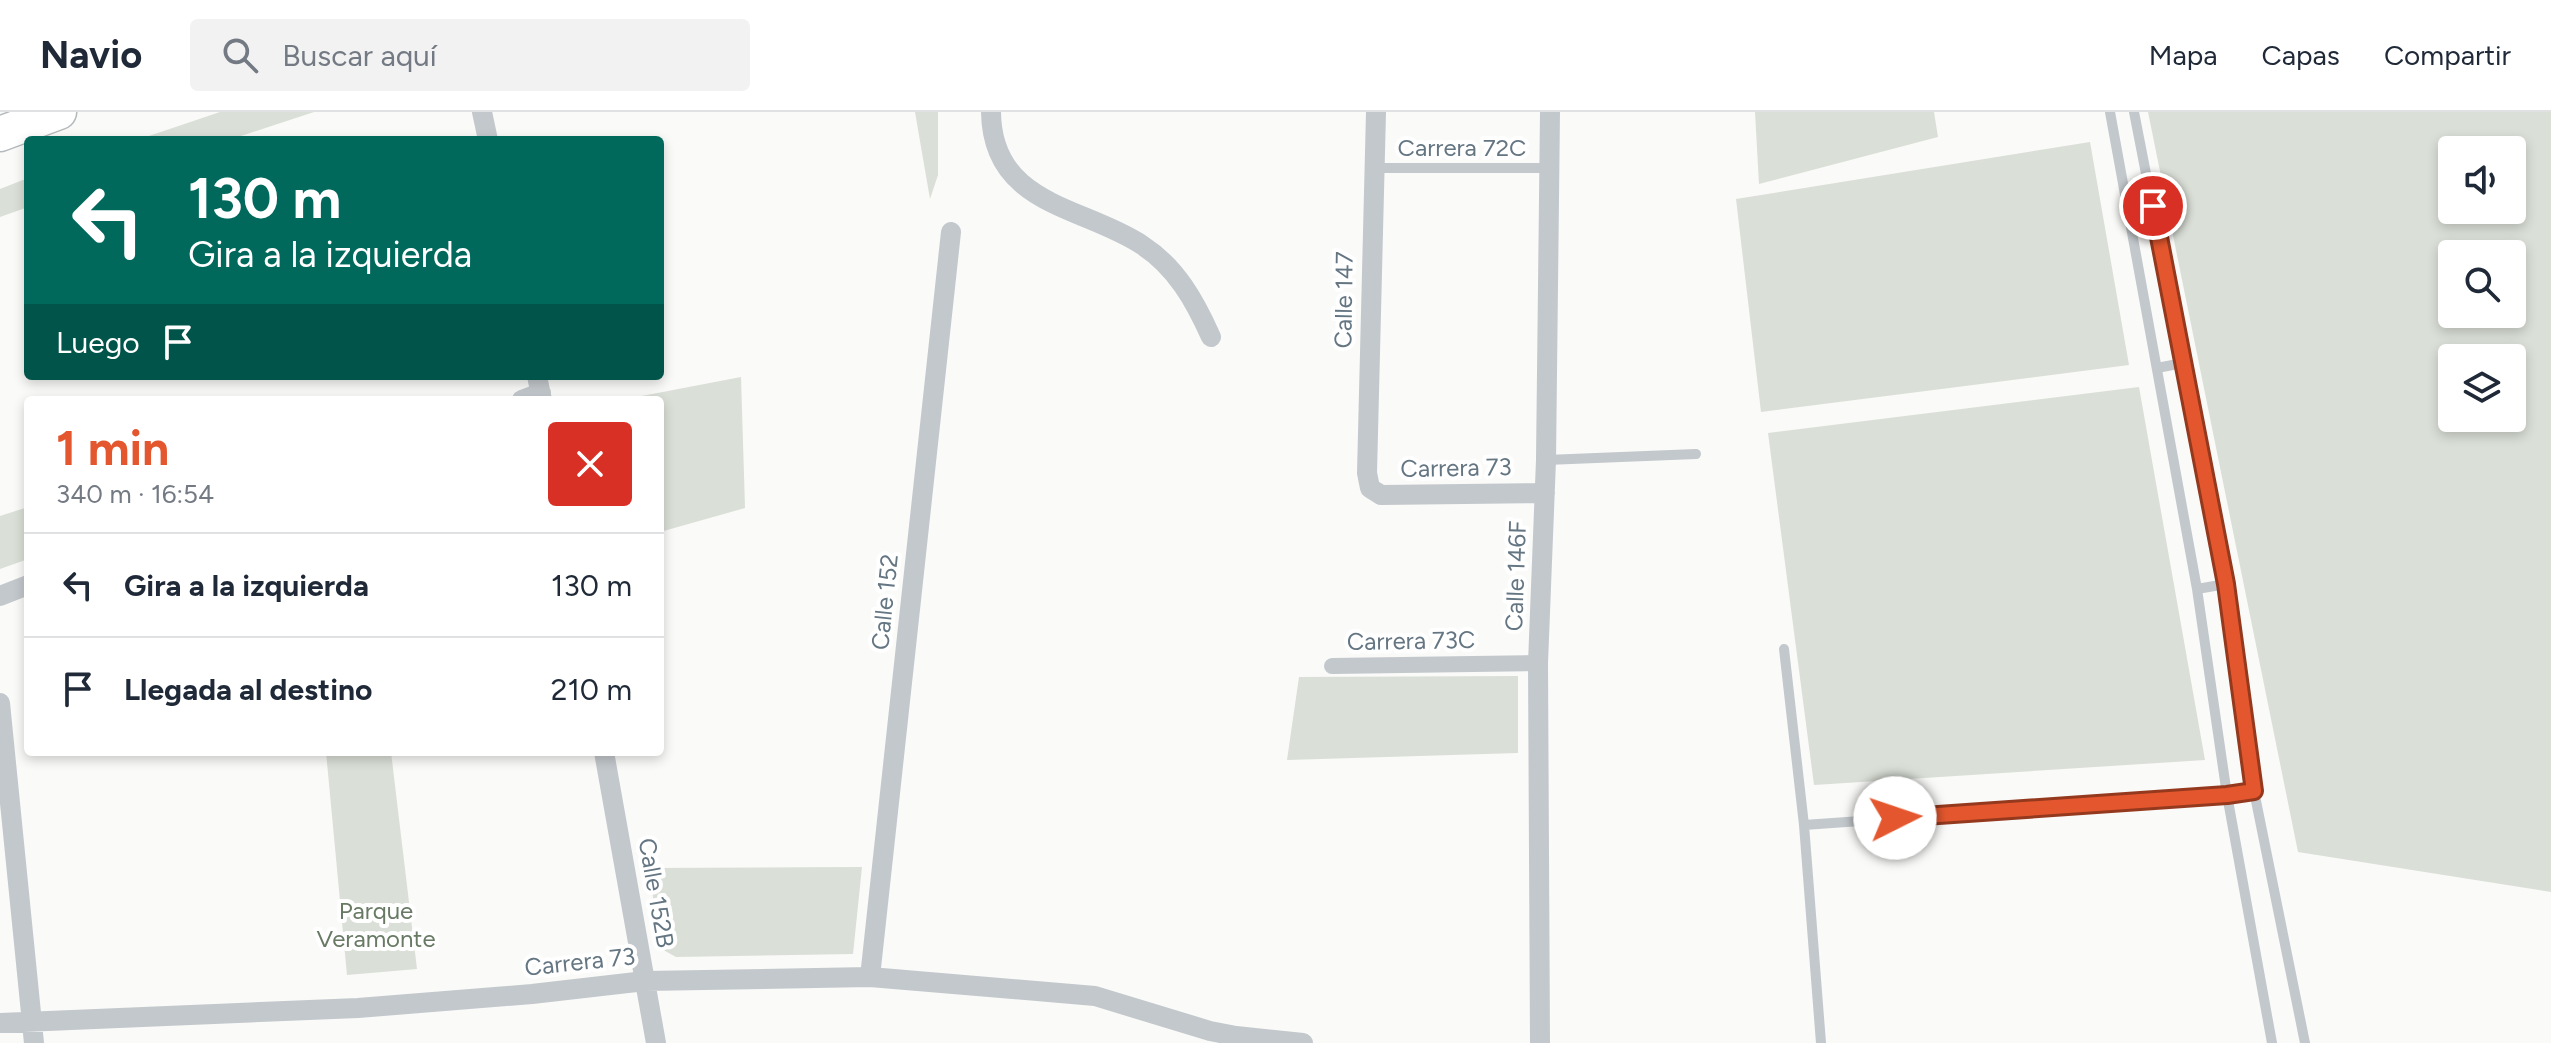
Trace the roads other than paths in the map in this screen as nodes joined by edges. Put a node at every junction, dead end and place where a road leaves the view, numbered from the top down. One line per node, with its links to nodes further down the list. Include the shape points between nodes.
1 (59, 112): 8 (highway)
2 (482, 112): 9 (street)
3 (991, 112): 13 (street, via 991,128 1013,175 1041,199 1145,246 1192,294)
4 (1376, 112): 10 (street, Calle 147)
5 (1550, 112): 11 (street, Calle 146F)
6 (2110, 112): 15 (lane)
7 (2134, 112): 14 (lane)
8 (0, 134)
9 (487, 136)
10 (1373, 168): 11 (lane, Carrera 72C); 18 (street, Calle 147)
11 (1550, 168): 17 (street, Calle 146F)
12 (951, 232): 32 (street, Calle 152)
13 (1211, 337)
14 (2183, 363): 15 (lane); 20 (lane)
15 (2157, 368): 22 (lane)
16 (1696, 454): 17 (lane)
17 (1546, 460): 19 (street, Calle 146F)
18 (1370, 488): 19 (street, Carrera 73, via 1381,495)
19 (1545, 493): 25 (street, Calle 146F)
20 (2226, 584): 22 (lane); 29 (lane)
21 (24, 587): 23 (street)
22 (2197, 589): 30 (lane)
23 (0, 596)
24 (1784, 649): 31 (lane)
25 (1538, 663): 26 (street, Carrera 73C); 39 (street, Calle 146F)
26 (1332, 666)
27 (0, 703): 34 (street)
28 (605, 756): 33 (street, Calle 152B)
29 (2254, 791): 30 (lane); 42 (lane)
30 (2227, 795): 31 (lane); 41 (lane)
31 (1804, 825): 40 (lane)
32 (870, 977): 33 (street, Carrera 73); 38 (street, Carrera 73, via 1095,996 1236,1036)
33 (645, 981): 34 (street, Carrera 73, via 358,1008); 37 (street, Calle 152B)
34 (33, 1021): 35 (street, Carrera 73); 36 (street)
35 (0, 1023)
36 (34, 1043)
37 (656, 1043)
38 (1303, 1043)
39 (1540, 1043)
40 (1821, 1043)
41 (2272, 1043)
42 (2305, 1043)

